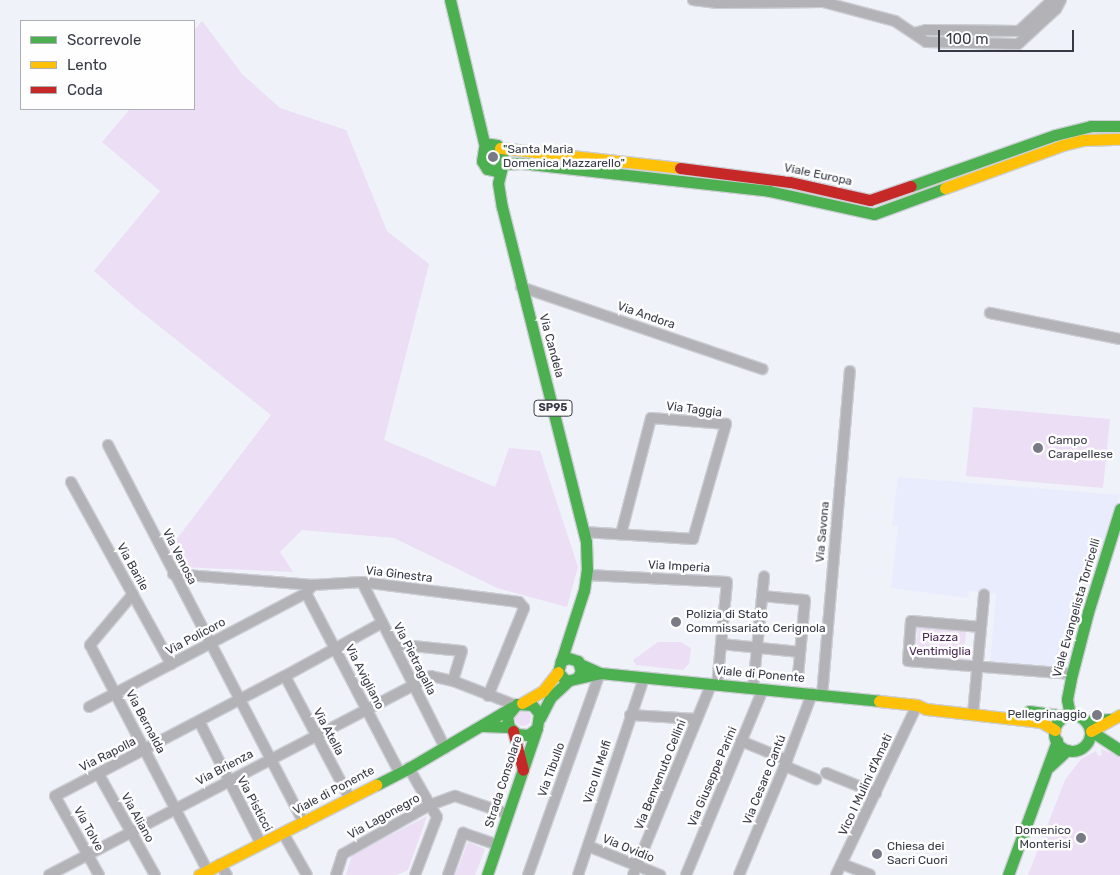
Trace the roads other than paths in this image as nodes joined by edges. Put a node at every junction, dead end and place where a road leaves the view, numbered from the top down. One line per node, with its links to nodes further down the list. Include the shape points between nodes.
1 (450, 0): 8 (main road, Via Candela / SP95, via 483,132)
2 (693, 0): 5 (street, via 823,2 895,21)
3 (1056, 0): 5 (street, via 1019,31 926,30)
4 (1061, 0): 5 (street, via 1056,9 1018,44 926,42)
5 (914, 33)
6 (1120, 126): 8 (main road, Viale Europa, via 1091,126 1055,135 870,200 747,175)
7 (1120, 139): 9 (main road, Viale Europa, via 1083,140 1063,145 874,214 770,191 521,163)
8 (493, 146): 9 (main road, Via Candela / SP95); 9 (main road, Via Candela / SP95, via 482,161)
9 (499, 167): 10 (main road, Via Candela / SP95, via 502,207)
10 (521, 287): 13 (street, Via Andora); 18 (main road, Via Candela / SP95)
11 (990, 313): 12 (street)
12 (1120, 340)
13 (762, 369)
14 (850, 371): 52 (street, Via Savona)
15 (108, 445): 20 (street, Via Venosa)
16 (72, 482): 25 (street, Via Barile)
17 (1120, 509): 42 (main road, Viale Evangelista Torricelli)
18 (585, 532): 19 (street, Via Taggia); 21 (main road, Via Candela / SP95)
19 (622, 534): 19 (street, Via Taggia, via 693,539 726,424 650,418)
20 (173, 574): 24 (street, Via Ginestra); 31 (street, Via Venosa)
21 (587, 575): 30 (main road, Via Candela / SP95); 33 (street, Via Imperia, via 727,582)
22 (764, 577): 27 (street, Via Giuseppe Parini)
23 (362, 582): 24 (street, Via Ginestra); 28 (street, Via Pietragalla); 53 (street, Via Ginestra, via 519,602 524,608)
24 (310, 589): 31 (street, Via Policoro); 34 (street, Via Avigliano)
25 (133, 594): 38 (street, Via Barile); 51 (street, Via Bernalda, via 90,645)
26 (984, 595): 29 (street)
27 (762, 596): 35 (street, Via Giuseppe Parini); 36 (street, via 805,600)
28 (382, 623): 32 (street, Via Pietragalla); 34 (street)
29 (981, 627): 40 (street); 40 (street, via 911,621 908,661)
30 (571, 633): 37 (main road, Via Candela / SP95, via 571,649); 39 (main road, Via Candela / SP95)
31 (210, 644): 38 (street, Via Policoro); 54 (street, Via Venosa)
32 (393, 644): 47 (street, via 462,651); 48 (street, Via Pietragalla)
33 (721, 644): 35 (street); 49 (street, Via Imperia)
34 (335, 648): 44 (street); 58 (street, Via Avigliano)
35 (756, 648): 36 (street); 50 (street, Via Giuseppe Parini)
36 (800, 652): 43 (street)
37 (578, 661): 39 (main road, via 568,658); 41 (main road, Viale di Ponente); 46 (main road, via 581,672)
38 (171, 664): 51 (street, Via Policoro)
39 (559, 667): 46 (main road, via 562,679); 55 (main road, Viale di Ponente, via 544,691)
40 (978, 667): 42 (street); 59 (street)
41 (600, 673): 45 (main road, Viale di Ponente); 46 (main road, Viale di Ponente); 113 (street, Via Tibullo)
42 (1072, 674): 61 (main road, Viale Evangelista Torricelli)
43 (798, 675)
44 (285, 676): 54 (street, Via Rapolla); 70 (street, Via Atella)
45 (644, 678): 49 (main road, Viale di Ponente); 60 (street, Vico III Melfi)
46 (573, 680): 66 (main road, via 550,698)
47 (453, 681): 48 (street, Via Brienza, via 431,676); 53 (street, Via Brienza)
48 (413, 684): 58 (street, Via Brienza); 74 (street, Via Pietragalla)
49 (714, 685): 50 (main road, Viale di Ponente); 64 (street, Via Benvenuto Cellini)
50 (758, 689): 52 (main road, Viale di Ponente); 72 (street, Via Giuseppe Parini)
51 (116, 693): 57 (street, Via Policoro); 76 (street, Via Bernalda)
52 (817, 695): 56 (main road, Viale di Ponente); 79 (street, Via Cesare Cantú)
53 (491, 697): 55 (street, Via Brienza); 63 (street)
54 (239, 699): 65 (street, Via Rapolla); 78 (street, Via Venosa)
55 (516, 705): 63 (main road, Viale di Ponente); 66 (main road, via 536,708); 69 (main road, via 507,716)
56 (918, 705): 59 (main road, Viale di Ponente); 87 (street, Vico I Mulini d'Amati)
57 (88, 707)
58 (366, 709): 70 (street, Via Brienza); 80 (street, Via Avigliano)
59 (974, 711): 61 (main road, Viale di Ponente); 71 (main road, Viale di Ponente, via 1042,722)
60 (630, 715): 64 (street); 98 (street, Vico III Melfi)
61 (1067, 715): 68 (main road, Viale di Ponente, via 1082,717); 71 (main road, via 1057,723)
62 (1117, 717): 68 (main road)
63 (493, 718): 67 (main road, Viale di Ponente)
64 (698, 719): 102 (street, Via Benvenuto Cellini)
65 (199, 721): 76 (street, Via Rapolla); 86 (street, Via Pisticci)
66 (538, 723): 69 (main road, via 533,732 523,735); 81 (main road, Strada Consolare)
67 (479, 726): 69 (main road); 74 (main road, Viale di Ponente)
68 (1088, 726): 73 (main road); 75 (main road, Viale di Ponente)
69 (511, 729): 81 (main road)
70 (316, 735): 78 (street, Via Brienza); 89 (street, Via Atella)
71 (1056, 736): 77 (main road, Viale di Ponente); 82 (main road)
72 (741, 741): 79 (street); 116 (street, Via Giuseppe Parini)
73 (1086, 744): 75 (main road, Viale di Ponente); 77 (main road, Viale di Ponente, via 1078,750)
74 (445, 748): 80 (main road, Viale di Ponente)
75 (1119, 749)
76 (145, 750): 83 (street, Via Rapolla); 91 (street, Via Bernalda)
77 (1067, 750): 82 (main road)
78 (270, 759): 86 (street, Via Brienza); 93 (street)
79 (786, 763): 85 (street); 117 (street, Via Cesare Cantú)
80 (404, 770): 89 (main road, Viale di Ponente); 90 (street, Via Avigliano)
81 (523, 770): 92 (main road, Strada Consolare)
82 (1045, 771): 120 (main road)
83 (98, 773): 88 (street, Via Rapolla); 94 (street, Via Aliano)
84 (826, 773): 87 (street)
85 (816, 779)
86 (228, 781): 91 (street, Via Brienza); 96 (street, Via Pisticci)
87 (876, 793): 101 (street, Vico I Mulini d'Amati)
88 (55, 796): 99 (street, Via Tolve)
89 (350, 799): 93 (main road, Viale di Ponente)
90 (430, 805): 92 (street, Via Lagonegro, via 455,796); 109 (street, Via Lagonegro, via 343,854); 110 (street, via 437,817)
91 (176, 808): 94 (street, Via Brienza); 103 (street, Via Bernalda)
92 (508, 814): 97 (main road, Strada Consolare)
93 (304, 823): 95 (main road, Viale di Ponente)
94 (130, 832): 99 (street, Via Brienza); 106 (street, Via Aliano)
95 (283, 833): 96 (main road, Viale di Ponente); 108 (street)
96 (262, 844): 100 (main road, Viale di Ponente)
97 (498, 845): 111 (street, Strada Consolare, via 463,833); 112 (main road, Strada Consolare)
98 (588, 846): 102 (street, Via Ovidio); 114 (street, Vico III Melfi)
99 (88, 855): 104 (street, Via Brienza); 105 (street, Via Tolve)
100 (220, 864): 103 (main road, Viale di Ponente); 107 (street)
101 (842, 864): 118 (street, Vico I Mulini d'Amati); 119 (street)
102 (635, 870): 115 (street, Via Ovidio)
103 (203, 873)
104 (49, 875)
105 (99, 875)
106 (155, 875)
107 (227, 875)
108 (307, 875)
109 (336, 875)
110 (415, 875)
111 (448, 875)
112 (487, 875)
113 (528, 875)
114 (578, 875)
115 (660, 875)
116 (686, 875)
117 (739, 875)
118 (836, 875)
119 (870, 875)
120 (1008, 875)

